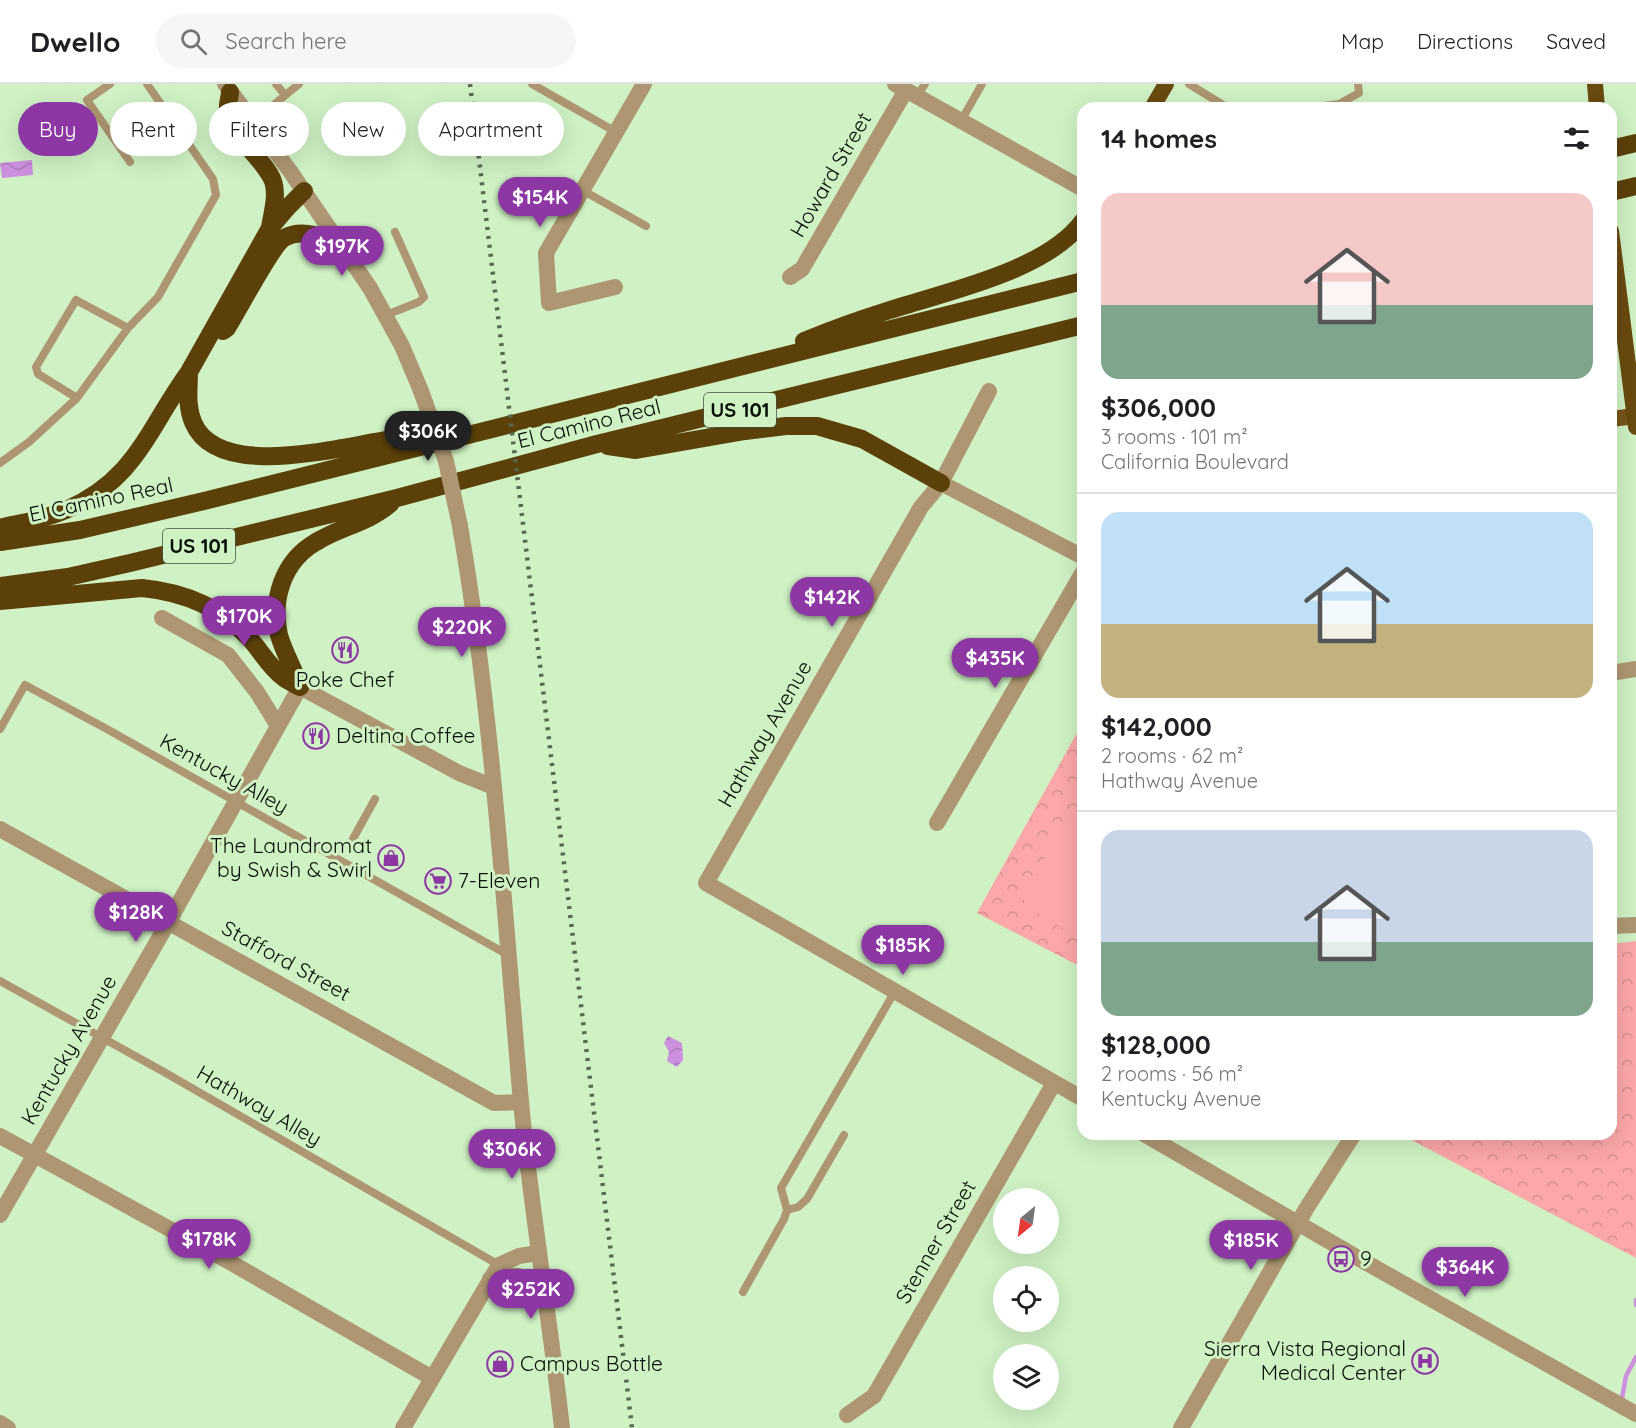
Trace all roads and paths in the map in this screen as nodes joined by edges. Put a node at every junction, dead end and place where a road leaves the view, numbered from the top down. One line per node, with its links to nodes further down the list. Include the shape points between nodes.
1 (110, 84): 26 (lane, via 87,100)
2 (147, 84): 43 (lane, via 213,178 216,195 158,297)
3 (276, 84): 14 (lane)
4 (298, 84): 14 (lane)
5 (532, 84): 22 (lane)
6 (644, 84): 22 (street)
7 (982, 84): 21 (lane)
8 (1166, 84): 17 (highway)
9 (1189, 84): 18 (lane)
10 (1358, 84): 19 (lane, via 1359,93)
11 (1595, 84): 20 (highway)
12 (227, 88): 15 (street); 33 (highway, via 228,112 234,127 274,183)
13 (911, 89): 21 (street); 38 (street, Howard Street, via 802,269)
14 (285, 95): 16 (lane)
15 (238, 102)
16 (277, 102)
17 (1156, 102)
18 (1218, 102)
19 (1343, 102)
20 (1596, 102)
21 (961, 121): 27 (street)
22 (616, 132): 29 (street)
23 (1636, 143): 24 (highway)
24 (1617, 148)
25 (278, 156): 30 (street)
26 (130, 162)
27 (1077, 186)
28 (1636, 186): 31 (highway)
29 (582, 190): 32 (lane); 40 (street, via 546,253 549,303)
30 (304, 191): 33 (highway); 36 (street)
31 (1617, 191)
32 (646, 226)
33 (270, 228): 44 (highway)
34 (1077, 228): 45 (highway, via 1050,251 1009,270 841,326)
35 (395, 232): 41 (lane, via 424,297)
36 (342, 247): 41 (street); 44 (highway, via 308,234 285,237 228,328)
37 (1617, 275): 50 (highway)
38 (790, 277)
39 (1077, 282): 45 (highway, El Camino Real / US 101)
40 (615, 287)
41 (386, 315): 68 (street, bridge, via 446,461 471,588)
42 (1077, 326): 52 (highway, El Camino Real / US 101)
43 (128, 328): 48 (lane); 48 (lane, via 76,300 36,367 38,374)
44 (206, 342): 46 (highway)
45 (749, 364): 51 (highway, El Camino Real / US 101)
46 (189, 372): 51 (highway, via 188,400 196,428 214,445 236,454 269,456 397,438); 56 (highway, via 142,449 104,488 45,518)
47 (989, 391): 54 (street, Hathway Avenue)
48 (77, 398): 53 (lane, via 29,442)
49 (1617, 419): 50 (main road)
50 (1636, 420)
51 (445, 440): 57 (highway, El Camino Real / US 101, via 80,530)
52 (597, 444): 54 (highway, via 636,450 745,431 817,426 862,439); 55 (highway, El Camino Real / US 101)
53 (0, 462)
54 (941, 483): 58 (street); 79 (street, Hathway Avenue, via 921,507 706,883)
55 (397, 498): 60 (highway, El Camino Real / US 101, via 68,577); 65 (highway, via 380,513 315,542 284,575 278,593 277,621)
56 (0, 528)
57 (0, 542)
58 (1077, 554)
59 (1077, 582): 71 (street)
60 (0, 586)
61 (0, 601): 65 (highway, via 142,588 181,595 233,623 283,677)
62 (162, 618): 66 (street, via 228,656)
63 (1636, 669): 64 (street)
64 (1617, 672)
65 (300, 687): 66 (street, Kentucky Avenue); 68 (street, via 459,773)
66 (278, 726): 70 (street, Kentucky Avenue)
67 (0, 729): 70 (lane, Kentucky Alley, via 25,685)
68 (494, 787): 77 (street)
69 (375, 799): 73 (lane)
70 (236, 802): 74 (street, Kentucky Avenue); 77 (lane, Kentucky Alley)
71 (937, 824)
72 (0, 829): 74 (street, Stafford Street)
73 (349, 846)
74 (169, 921): 80 (street, Kentucky Avenue); 83 (street, Stafford Street, via 494,1103)
75 (1636, 925): 76 (street)
76 (1617, 926)
77 (510, 956): 83 (street)
78 (0, 981): 80 (lane, Hathway Alley)
79 (895, 991): 81 (street); 89 (lane, via 781,1188)
80 (102, 1039): 88 (street, Kentucky Avenue); 93 (lane, Hathway Alley, via 164,1072)
81 (1053, 1083): 82 (street); 98 (street, Stenner Street, via 874,1396)
82 (1077, 1097)
83 (521, 1102): 92 (street)
84 (0, 1136): 88 (street)
85 (844, 1136): 89 (lane, via 807,1199)
86 (1154, 1140): 91 (street)
87 (1350, 1140): 91 (street)
88 (34, 1155): 90 (street, Kentucky Avenue); 96 (street)
89 (787, 1210): 95 (lane)
90 (0, 1215)
91 (1298, 1223): 97 (street); 103 (street)
92 (538, 1253): 93 (street, via 519,1256); 94 (street)
93 (494, 1272): 94 (street, via 525,1276); 96 (street)
94 (543, 1285): 102 (street)
95 (743, 1292)
96 (432, 1378): 101 (street)
97 (1636, 1414)
98 (847, 1415)
99 (0, 1423): 100 (street)
100 (9, 1428)
101 (403, 1428)
102 (562, 1428)
103 (1181, 1428)

